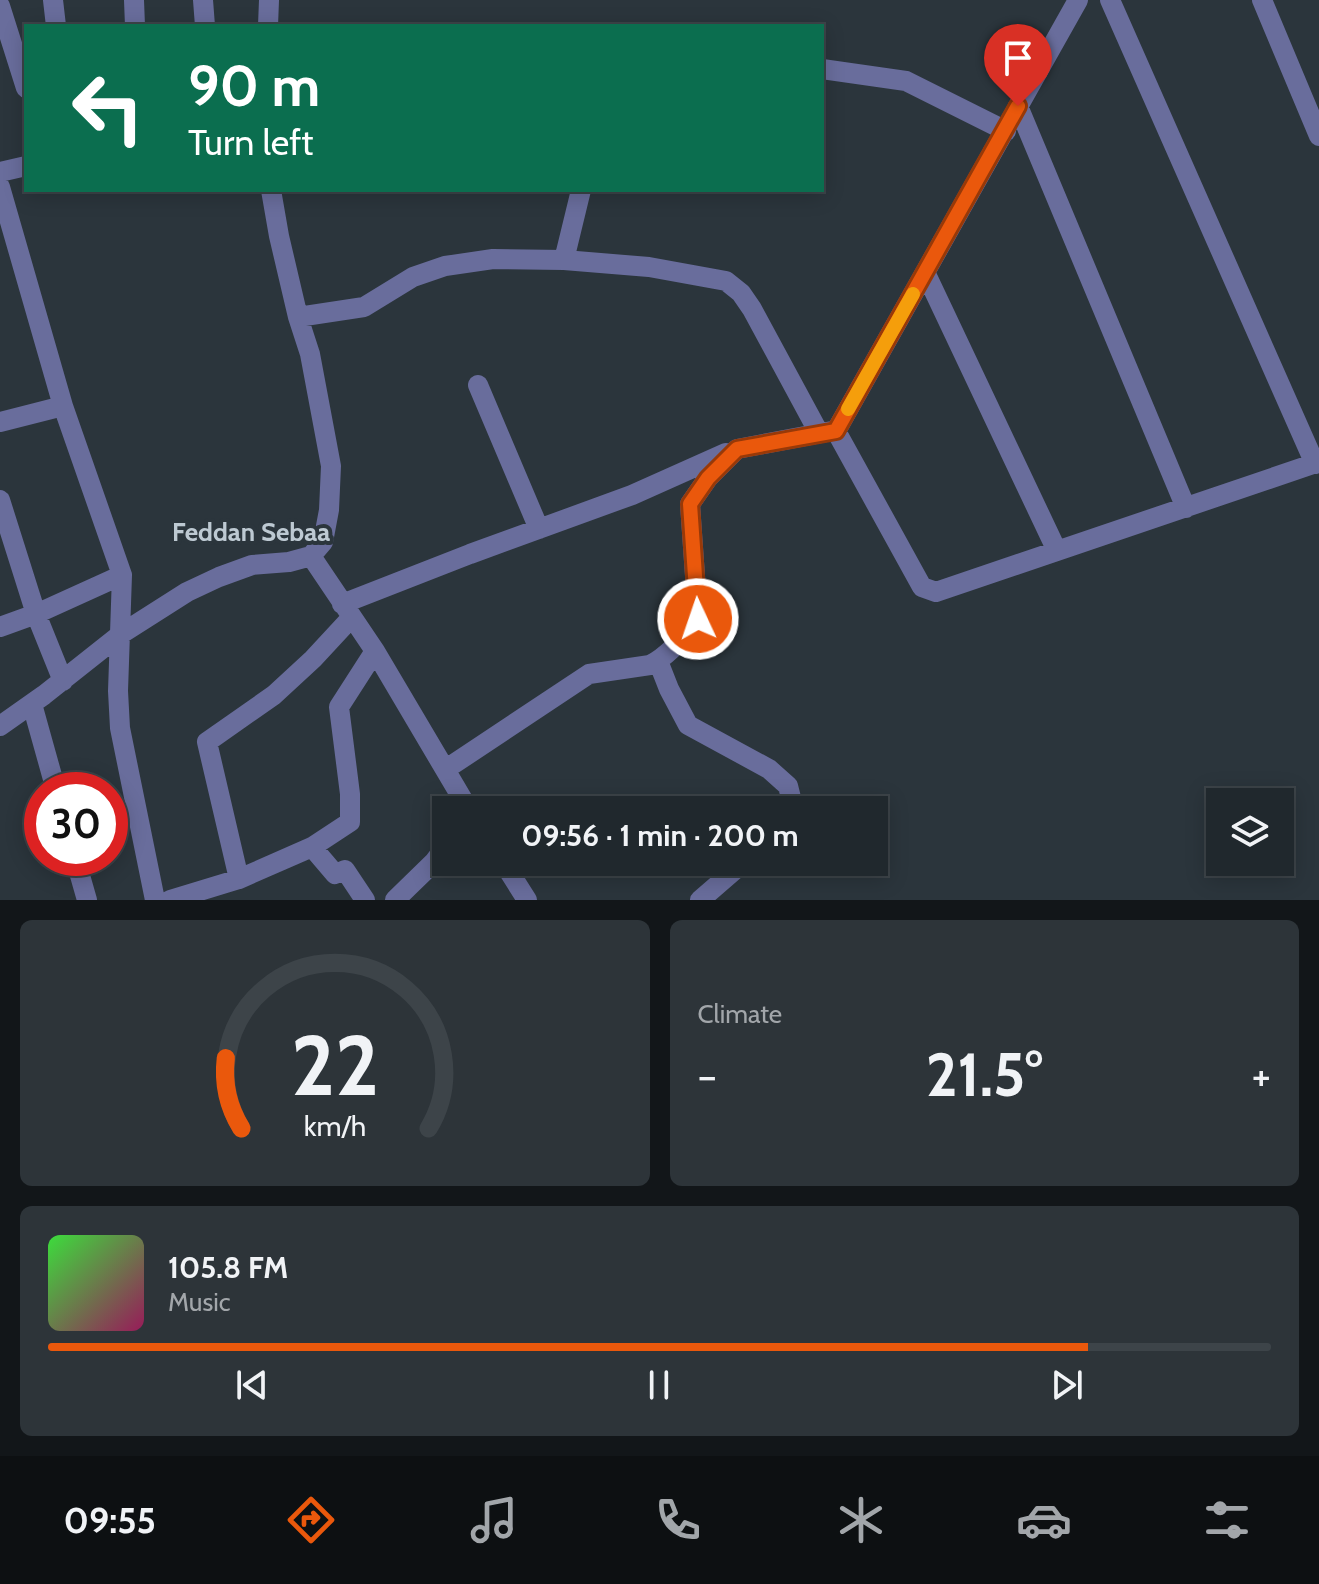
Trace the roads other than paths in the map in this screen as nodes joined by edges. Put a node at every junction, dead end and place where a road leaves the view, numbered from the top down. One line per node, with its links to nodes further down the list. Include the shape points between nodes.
1 (53, 0): 9 (street)
2 (134, 0): 10 (street)
3 (203, 0): 11 (street)
4 (269, 0): 12 (street)
5 (1078, 0): 15 (street)
6 (1110, 0): 31 (street)
7 (1262, 0): 17 (street)
8 (0, 6): 14 (street)
9 (56, 24)
10 (135, 24)
11 (205, 24)
12 (268, 24)
13 (824, 69): 16 (street, via 906,81)
14 (24, 82)
15 (1018, 106): 16 (street); 33 (street)
16 (1006, 131): 24 (street)
17 (1319, 136)
18 (24, 166): 19 (street)
19 (0, 172)
20 (0, 187): 27 (street)
21 (271, 192): 25 (street)
22 (581, 192): 23 (street)
23 (564, 260): 25 (street, via 493,259 445,266 413,277 364,307); 29 (street, via 726,281 752,309)
24 (925, 272): 29 (street); 35 (street)
25 (298, 317): 36 (street, via 331,466 323,542)
26 (478, 385): 34 (street)
27 (63, 406): 28 (street); 37 (street)
28 (0, 422)
29 (827, 432): 30 (street); 35 (street, via 929,591)
30 (737, 449): 34 (street); 43 (street, via 690,504 698,619)
31 (1317, 463): 33 (street)
32 (0, 500): 39 (street)
33 (1186, 508): 35 (street)
34 (539, 529): 38 (street)
35 (1057, 551)
36 (311, 556): 38 (street); 41 (street, via 252,565 219,577)
37 (122, 575): 39 (street); 41 (street)
38 (346, 611): 42 (street); 56 (street, via 313,659 274,695 207,742)
39 (36, 614): 40 (street); 44 (street)
40 (0, 627)
41 (121, 634): 44 (street); 59 (street, via 120,728)
42 (375, 651): 47 (street); 51 (street, via 339,707 350,822)
43 (658, 661): 47 (street, via 589,674); 50 (street, via 688,725 769,769 788,786)
44 (63, 681): 45 (street)
45 (32, 704): 46 (street); 48 (street)
46 (0, 726)
47 (446, 769): 49 (street)
48 (51, 772)
49 (461, 796)
50 (790, 796)
51 (312, 847): 56 (street); 61 (street, via 335,874 345,870)
52 (432, 864): 57 (street)
53 (80, 876): 58 (street)
54 (512, 876): 62 (street)
55 (728, 876): 63 (street)
56 (239, 879): 60 (street)
57 (402, 898)
58 (87, 900)
59 (155, 900)
60 (170, 900)
61 (365, 900)
62 (527, 900)
63 (700, 900)

